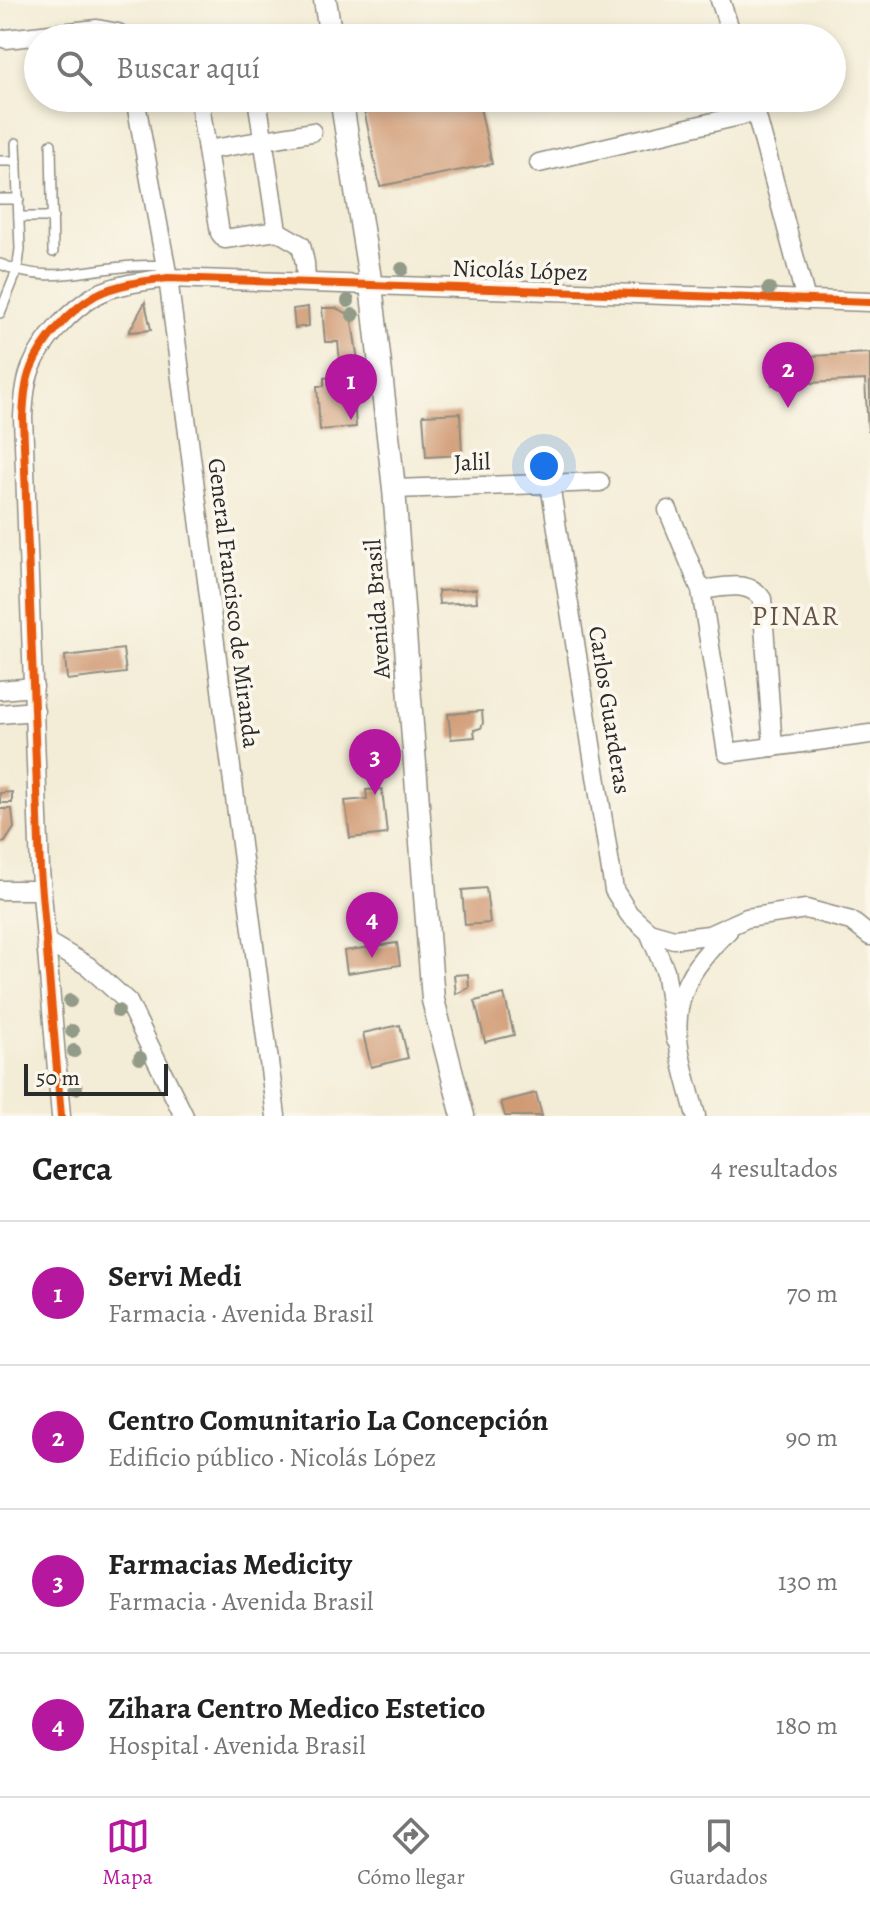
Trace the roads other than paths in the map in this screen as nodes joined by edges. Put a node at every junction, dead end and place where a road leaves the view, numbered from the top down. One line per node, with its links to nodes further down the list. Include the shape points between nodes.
1 (325, 0): 3 (street)
2 (720, 0): 4 (street)
3 (329, 24)
4 (728, 24)
5 (24, 37): 6 (street)
6 (6, 39)
7 (138, 112): 29 (street, General Francisco de Miranda)
8 (201, 112): 17 (street)
9 (259, 112): 14 (street)
10 (343, 112): 31 (street, Avenida Brasil)
11 (728, 112): 20 (street)
12 (756, 112): 32 (street)
13 (312, 132): 14 (street)
14 (263, 140): 17 (street); 25 (street)
15 (16, 143): 19 (lane)
16 (51, 144): 24 (lane)
17 (207, 150): 25 (street, via 225,239)
18 (0, 161): 19 (lane)
19 (17, 161): 22 (lane)
20 (539, 163)
21 (0, 199): 22 (lane)
22 (19, 199): 23 (lane)
23 (19, 217): 24 (lane); 28 (lane)
24 (53, 217): 26 (lane)
25 (277, 231): 30 (street, via 301,245)
26 (53, 252)
27 (0, 264): 28 (lane)
28 (17, 271): 29 (lane); 34 (lane)
29 (167, 271): 30 (street, Nicolás López); 40 (street, Nicolás López, via 96,295 56,331 31,367 23,417); 55 (street, General Francisco de Miranda)
30 (306, 282): 31 (street, Nicolás López)
31 (371, 285): 32 (street, Nicolás López); 37 (street, Avenida Brasil)
32 (806, 300): 33 (street, Nicolás López)
33 (870, 302)
34 (0, 313)
35 (600, 482): 36 (street, Jalil)
36 (550, 484): 37 (street, Jalil); 49 (street, Carlos Guarderas, via 614,890)
37 (394, 489): 56 (street, Avenida Brasil, via 432,989)
38 (668, 510): 39 (street)
39 (701, 590): 45 (street, via 727,753); 45 (street, via 743,586 762,599)
40 (34, 687): 41 (street); 42 (street, Nicolás López)
41 (0, 690)
42 (35, 711): 43 (street); 47 (street, Nicolás López)
43 (0, 714)
44 (870, 734): 45 (street)
45 (773, 747)
46 (0, 890): 47 (street)
47 (42, 890): 51 (street, Nicolás López)
48 (747, 918): 49 (street, via 709,935 674,939); 50 (street, via 808,909 851,921); 52 (street, via 721,937 694,969 678,1003)
49 (649, 932): 52 (street, Carlos Guarderas, via 665,970)
50 (870, 936)
51 (47, 942): 53 (street, Nicolás López); 54 (street, via 88,966 128,1002)
52 (676, 1040): 57 (street)
53 (61, 1116)
54 (184, 1116)
55 (276, 1116)
56 (463, 1116)
57 (696, 1116)

